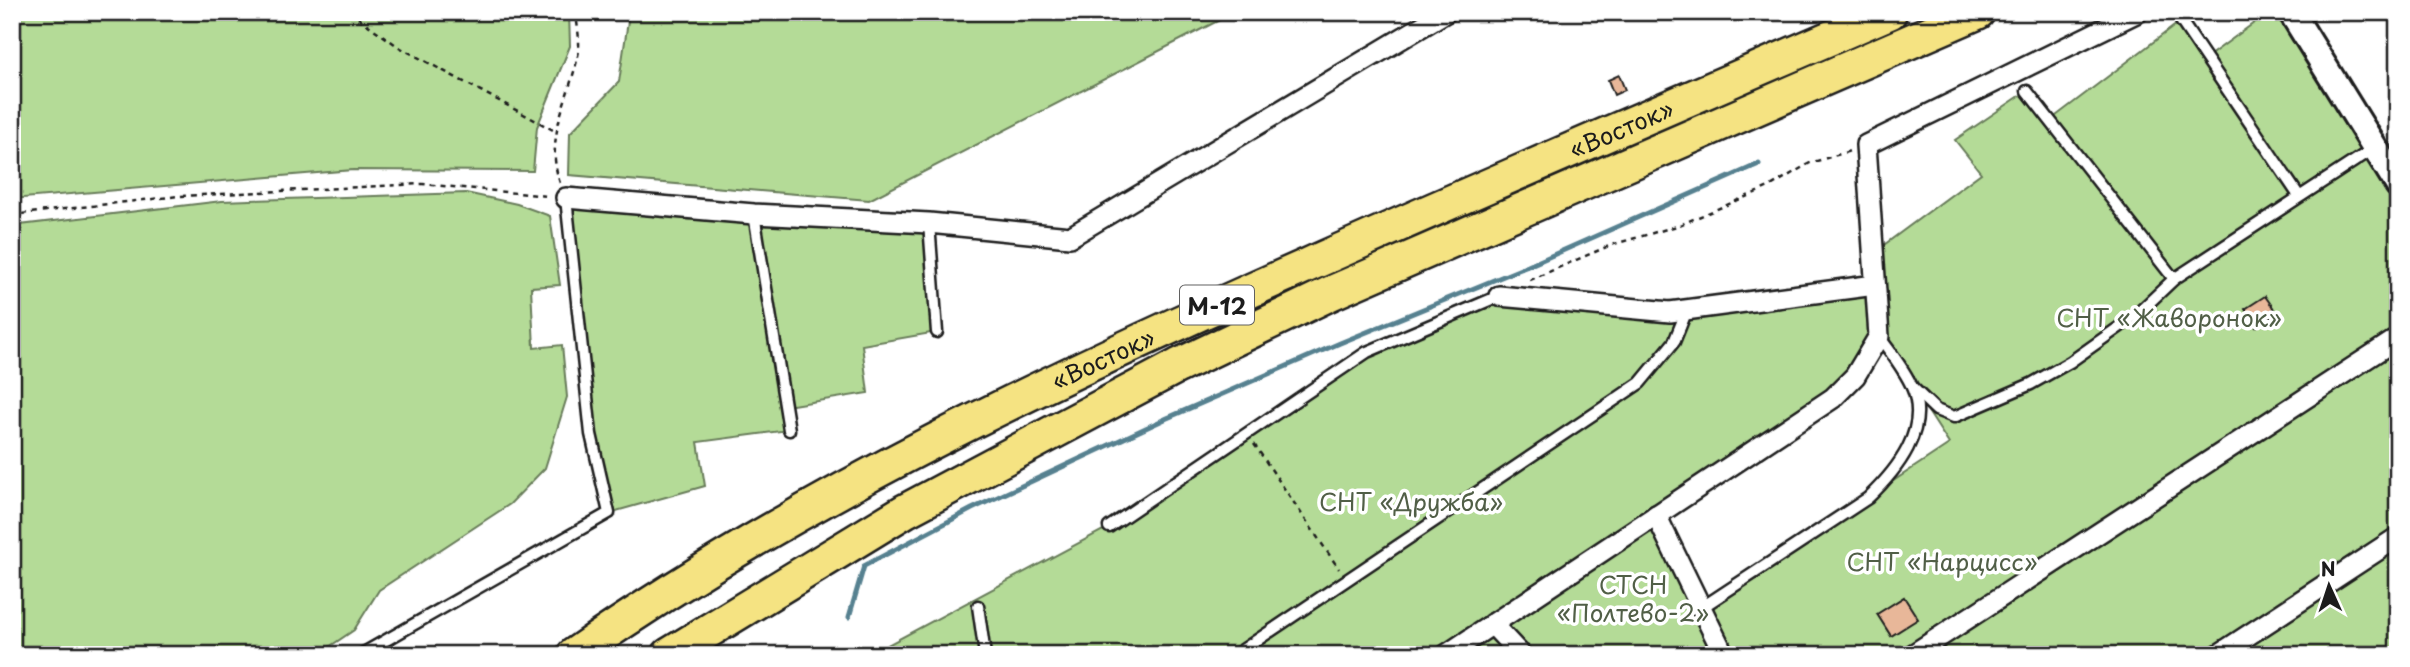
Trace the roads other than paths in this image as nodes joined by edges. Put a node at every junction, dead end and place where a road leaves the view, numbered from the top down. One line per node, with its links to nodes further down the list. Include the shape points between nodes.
1 (1446, 12): 13 (street, via 1070,237)
2 (1890, 12): 30 (highway, «Восток» / М-12, via 1063,374 883,467 646,605)
3 (1978, 12): 31 (highway, «Восток» / М-12, via 1331,293 1178,366 905,511)
4 (2138, 12): 15 (street, via 1866,145)
5 (2291, 12): 8 (street)
6 (2181, 21): 10 (lane)
7 (2027, 91): 14 (lane)
8 (2375, 148): 9 (street); 10 (lane)
9 (2398, 185)
10 (2299, 196): 14 (lane)
11 (566, 198): 12 (street); 29 (lane, via 591,434 609,513)
12 (754, 214): 13 (street); 22 (lane)
13 (929, 223): 18 (lane)
14 (2175, 279): 21 (lane, via 2135,316 2070,362 1962,415 1945,415)
15 (1875, 285): 17 (street); 19 (street)
16 (1499, 296): 17 (street); 24 (lane, via 1367,352)
17 (1687, 310): 33 (lane, via 1674,342 1640,383)
18 (937, 332)
19 (1879, 336): 21 (lane); 23 (street, via 1855,376 1833,398)
20 (2398, 338): 37 (street)
21 (1912, 387): 27 (lane, via 1918,412 1914,434 1889,478 1868,498)
22 (789, 430)
23 (1656, 515): 27 (street); 28 (street)
24 (1109, 527)
25 (2398, 537): 38 (street)
26 (978, 607): 32 (lane)
27 (1701, 608): 36 (street)
28 (1492, 624): 34 (street); 35 (street)
29 (360, 655)
30 (574, 655)
31 (669, 655)
32 (985, 655)
33 (1235, 655)
34 (1446, 655)
35 (1521, 655)
36 (1724, 655)
37 (1912, 655)
38 (2218, 655)

